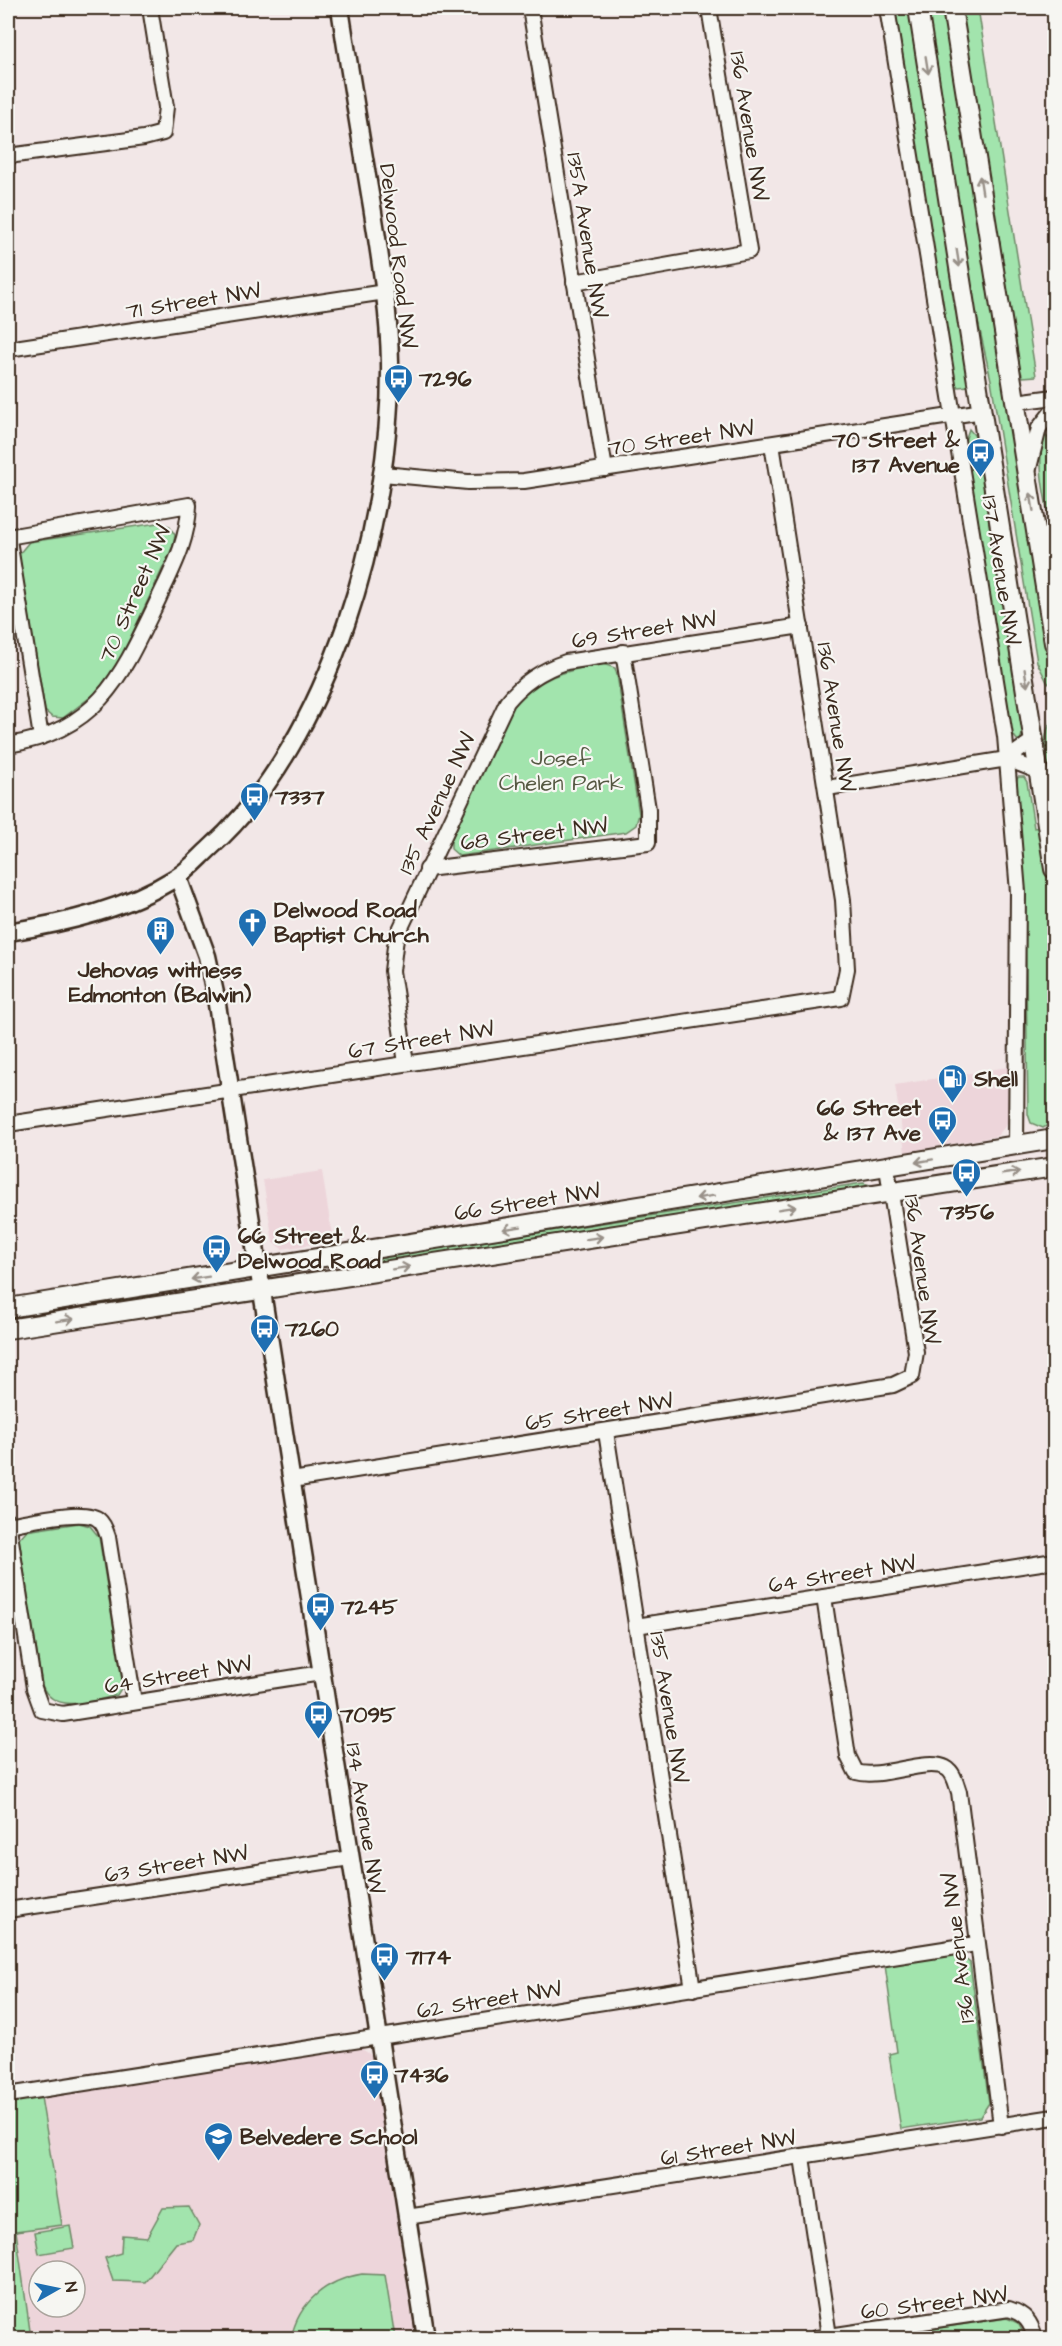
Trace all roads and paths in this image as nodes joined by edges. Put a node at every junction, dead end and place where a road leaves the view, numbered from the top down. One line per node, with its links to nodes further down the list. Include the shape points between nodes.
1 (150, 8): 8 (street, via 166,107 163,132 144,138)
2 (340, 8): 10 (street, Delwood Road NW)
3 (530, 8): 9 (street, 135A Avenue NW)
4 (709, 8): 9 (street, 136 Avenue NW, via 749,251)
5 (887, 8): 16 (street, 137 Avenue NW)
6 (918, 8): 15 (main road, 137 Avenue NW, one-way to 15)
7 (952, 8): 13 (main road, 137 Avenue NW, one-way to 7)
8 (8, 156)
9 (574, 282): 18 (street, 135A Avenue NW)
10 (385, 292): 11 (street, 71 Street NW); 19 (street, Delwood Road NW, via 390,395)
11 (8, 349)
12 (1054, 398): 13 (street)
13 (1016, 402): 20 (main road, 137 Avenue NW)
14 (1054, 409): 20 (street, 137 Avenue NW, via 1039,428)
15 (983, 411): 16 (street, 70 Street NW); 27 (main road, 137 Avenue NW, one-way to 27)
16 (953, 416): 17 (street, 70 Street NW); 29 (street, 137 Avenue NW)
17 (772, 444): 18 (street, 70 Street NW); 22 (street, 136 Avenue NW)
18 (605, 469): 19 (street, 70 Street NW, via 495,483)
19 (383, 474): 34 (street, Delwood Road NW, via 360,580 336,650 302,728 251,806)
20 (1027, 476): 23 (main road, 137 Avenue NW, one-way to 20)
21 (8, 535): 26 (street); 26 (street, 70 Street NW, via 189,505 183,548 118,678 84,713)
22 (801, 626): 24 (street, 69 Street NW); 31 (street, 136 Avenue NW)
23 (1054, 643)
24 (623, 652): 25 (street, 69 Street NW, via 555,666 523,685); 32 (street, 68 Street NW, via 648,809 648,843)
25 (507, 702): 32 (street, 135 Avenue NW)
26 (41, 737): 28 (street, 70 Street NW)
27 (1035, 739): 29 (street); 30 (main road, 137 Avenue NW)
28 (8, 744)
29 (1007, 759): 30 (street); 31 (street); 42 (street, 137 Avenue NW, via 1018,892)
30 (1040, 772): 33 (main road, 137 Avenue NW)
31 (827, 788): 36 (street, 136 Avenue NW, via 843,900 847,969)
32 (427, 869): 37 (street, 135 Avenue NW, via 396,938 392,971)
33 (1054, 869)
34 (178, 877): 35 (street, via 114,907); 38 (street, via 213,977)
35 (8, 932)
36 (841, 998): 37 (street, 67 Street NW)
37 (406, 1063): 38 (street, 67 Street NW)
38 (231, 1089): 39 (street, 67 Street NW); 46 (street)
39 (8, 1124)
40 (1054, 1128): 42 (main road)
41 (1054, 1139): 42 (main road, 66 Street NW)
42 (1020, 1144): 44 (main road, 66 Street NW, one-way to 44)
43 (1054, 1167): 45 (main road, 66 Street NW, one-way to 43)
44 (887, 1168): 45 (street, 136 Avenue NW); 46 (main road, 66 Street NW, one-way to 46)
45 (891, 1191): 47 (main road, 66 Street NW, one-way to 45); 50 (street, 136 Avenue NW, via 916,1352)
46 (258, 1269): 47 (street, 134 Avenue NW); 48 (main road, 66 Street NW, one-way to 48)
47 (260, 1290): 49 (main road, 66 Street NW, one-way to 47); 52 (street, 134 Avenue NW)
48 (8, 1308)
49 (8, 1329)
50 (912, 1376): 51 (street, 65 Street NW, via 892,1385)
51 (606, 1432): 52 (street, 65 Street NW); 56 (street, 135 Avenue NW)
52 (291, 1480): 57 (street, 134 Avenue NW)
53 (8, 1523): 58 (street, via 78,1514 98,1519 104,1526); 58 (street, 64 Street NW, via 34,1688 42,1710 63,1714)
54 (1054, 1561): 55 (street, 64 Street NW)
55 (824, 1597): 56 (street, 64 Street NW); 61 (street, 136 Avenue NW, via 848,1756 856,1772 874,1774 937,1765 947,1768 959,1792)
56 (636, 1626): 62 (street, 135 Avenue NW)
57 (321, 1673): 58 (street, 64 Street NW); 59 (street, 134 Avenue NW)
58 (134, 1702)
59 (350, 1858): 60 (street, 63 Street NW); 63 (street, 134 Avenue NW)
60 (8, 1910)
61 (976, 1944): 62 (street, 62 Street NW); 66 (street, 136 Avenue NW)
62 (693, 1989): 63 (street, 62 Street NW)
63 (379, 2037): 64 (street, 62 Street NW); 68 (street, 134 Avenue NW)
64 (8, 2095)
65 (1054, 2117): 66 (street, 61 Street NW)
66 (1000, 2126): 67 (street, 61 Street NW)
67 (802, 2157): 68 (street, 61 Street NW); 69 (street)
68 (408, 2217): 70 (street, 134 Avenue NW)
69 (823, 2337): 71 (street, 60 Street NW, via 1009,2309 1021,2312 1030,2322)
70 (426, 2338)
71 (1035, 2338)

